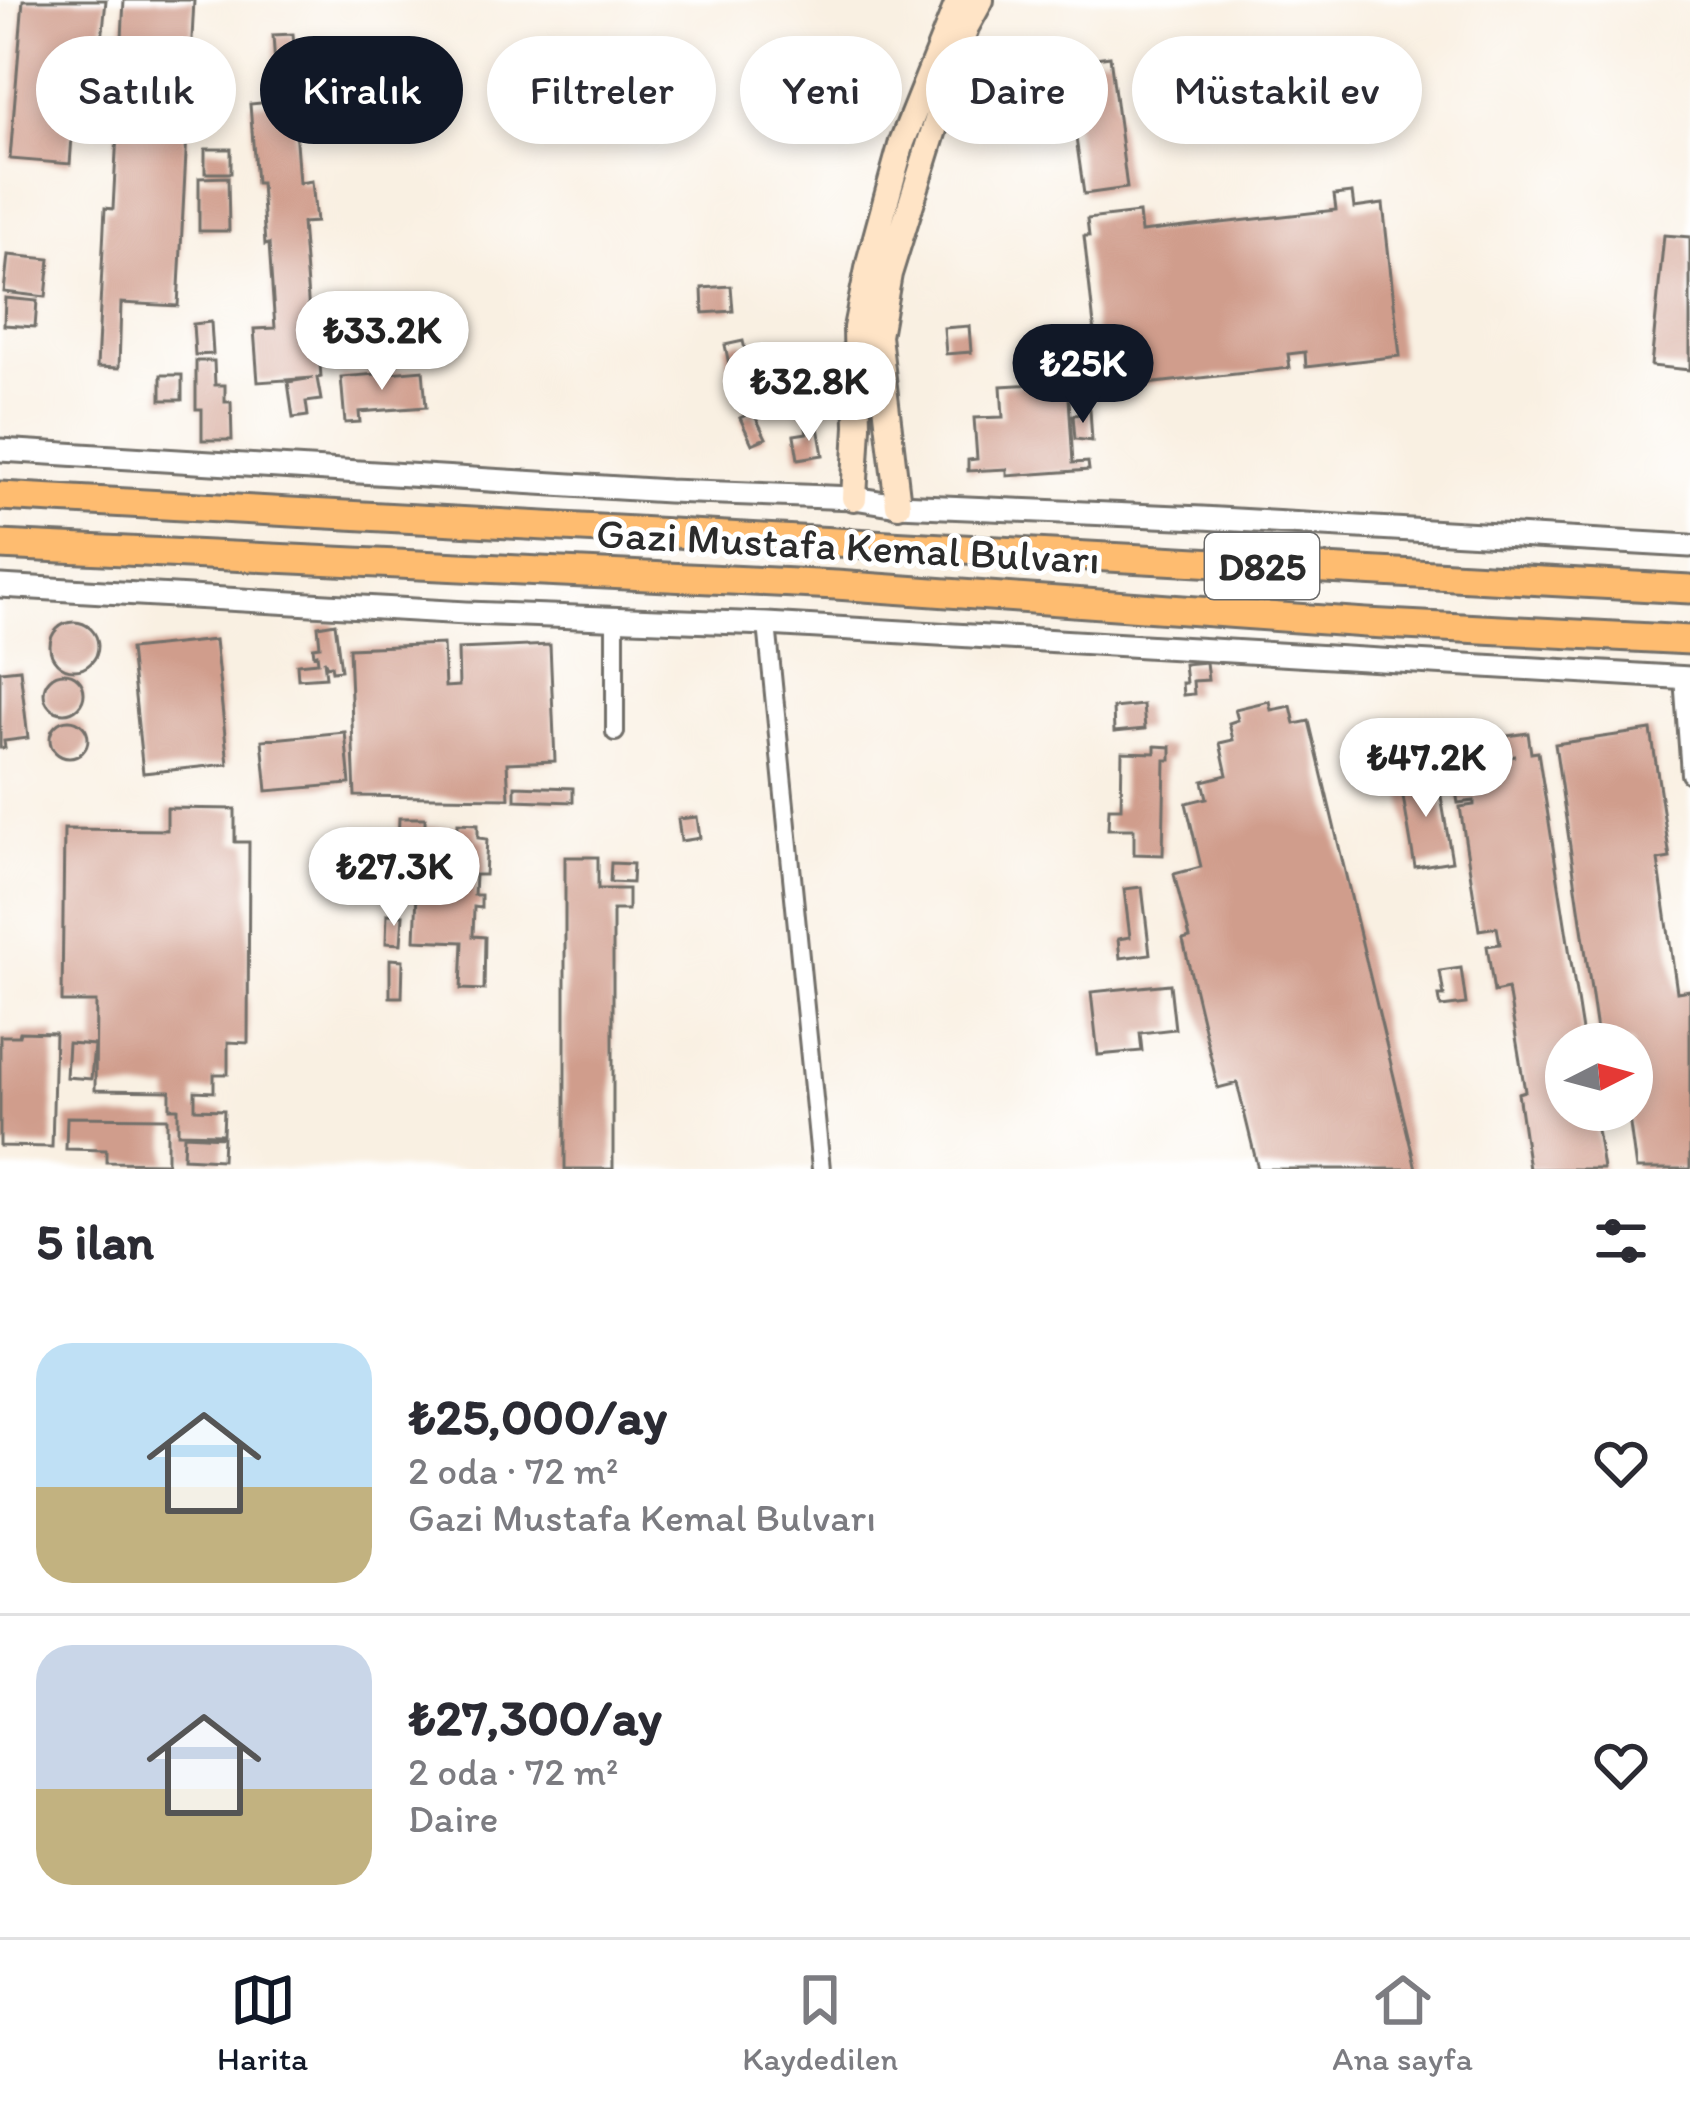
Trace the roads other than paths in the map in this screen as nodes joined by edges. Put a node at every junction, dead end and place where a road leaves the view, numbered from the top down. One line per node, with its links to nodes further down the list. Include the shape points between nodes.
1 (959, 0): 5 (main road, via 902,142 870,259 856,328)
2 (981, 0): 6 (main road, via 889,274 878,336)
3 (0, 450): 5 (street, Gazi Mustafa Kemal Bulvarı)
4 (0, 496): 10 (highway, Gazi Mustafa Kemal Bulvarı / D825)
5 (854, 498): 6 (street, Gazi Mustafa Kemal Bulvarı)
6 (898, 505): 8 (street, Gazi Mustafa Kemal Bulvarı)
7 (0, 545): 13 (highway, Gazi Mustafa Kemal Bulvarı / D825, via 836,585)
8 (1690, 546)
9 (0, 586): 11 (street, Gazi Mustafa Kemal Bulvarı)
10 (1690, 590)
11 (615, 620): 12 (street, Gazi Mustafa Kemal Bulvarı); 15 (street)
12 (767, 625): 14 (street, Gazi Mustafa Kemal Bulvarı); 17 (street)
13 (1690, 640)
14 (1686, 678): 16 (street)
15 (614, 732)
16 (1690, 774)
17 (821, 1169)

